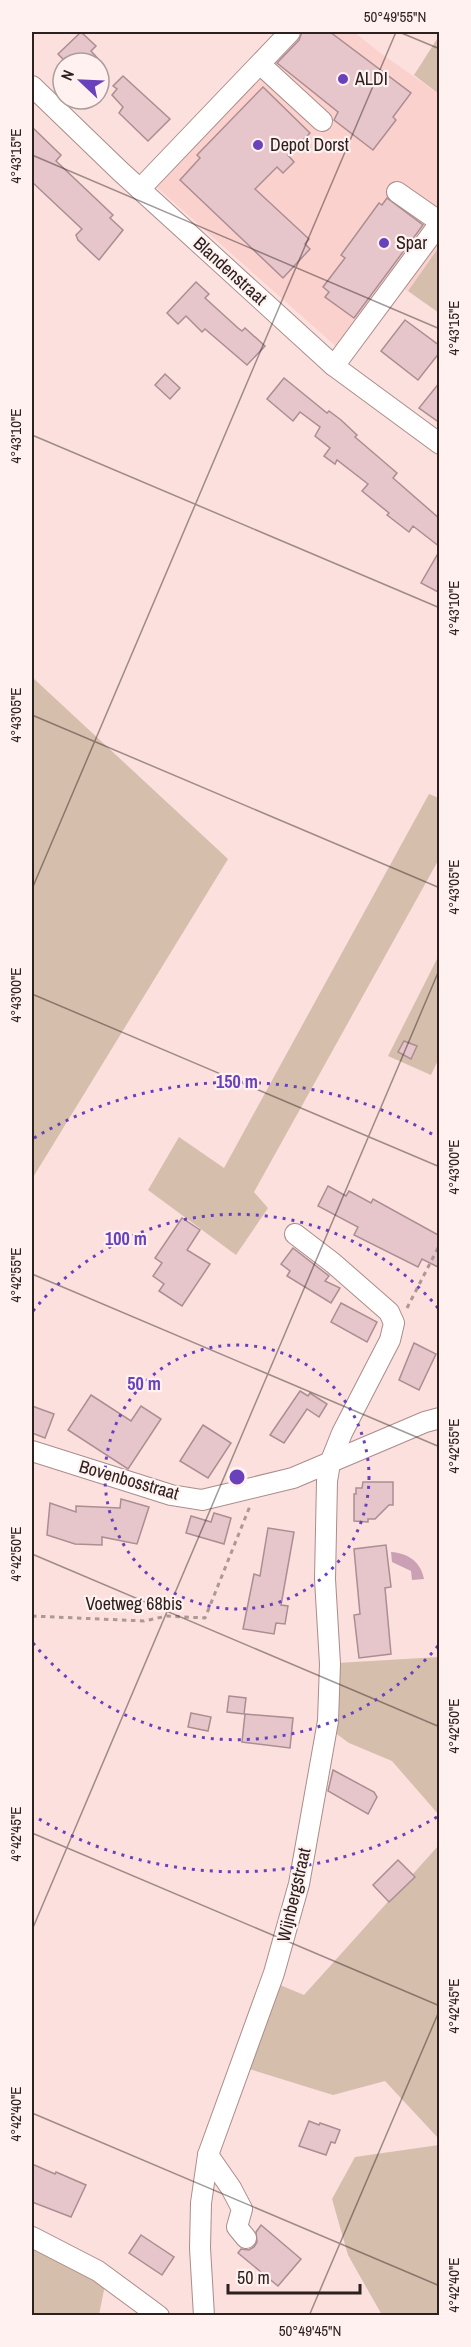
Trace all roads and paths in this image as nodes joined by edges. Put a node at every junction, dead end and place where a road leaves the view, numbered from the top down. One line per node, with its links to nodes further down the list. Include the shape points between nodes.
1 (290, 32): 2 (street)
2 (260, 64): 4 (street); 5 (street)
3 (32, 86): 5 (street, Blandenstraat)
4 (322, 121)
5 (140, 189): 8 (street, Blandenstraat)
6 (397, 192): 7 (street)
7 (440, 222): 8 (street)
8 (334, 366): 9 (street, Blandenstraat)
9 (440, 444)
10 (295, 1234): 12 (street, via 389,1312)
11 (440, 1244): 12 (path, via 404,1314)
12 (394, 1323): 15 (street, via 390,1340)
13 (440, 1418): 15 (street, Bovenbosstraat)
14 (32, 1450): 16 (street, Bovenbosstraat, via 171,1495 202,1500)
15 (330, 1463): 16 (street, Bovenbosstraat); 18 (street, Wijnbergstraat, via 325,1579 330,1664 328,1721 299,1884 274,1973)
16 (257, 1488): 17 (path, Voetweg 68bis, via 205,1618 167,1616 144,1621)
17 (32, 1616)
18 (208, 2155): 20 (street, via 242,2209 237,2227); 22 (street, Wijnbergstraat, via 201,2203)
19 (32, 2237): 21 (street, via 98,2271)
20 (246, 2238)
21 (159, 2316)
22 (204, 2316)

